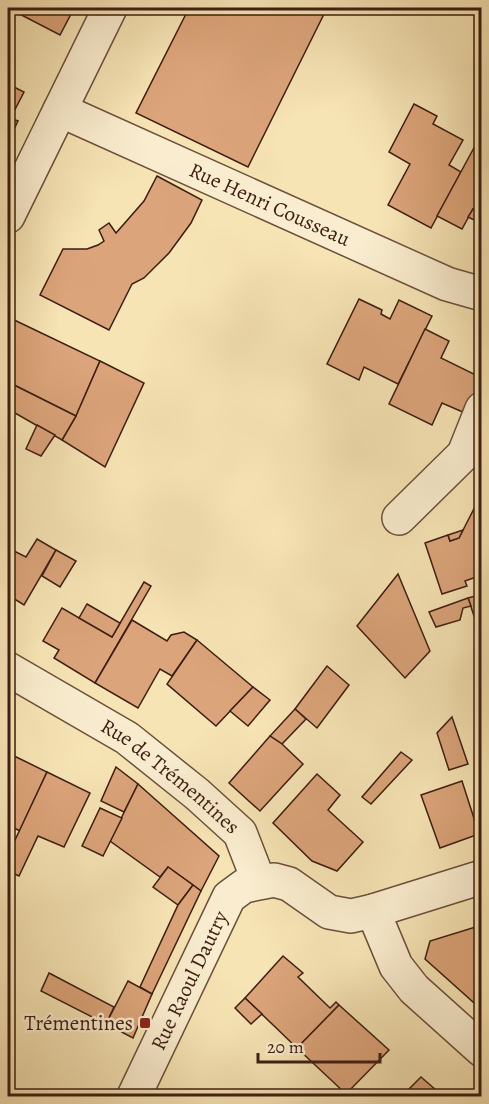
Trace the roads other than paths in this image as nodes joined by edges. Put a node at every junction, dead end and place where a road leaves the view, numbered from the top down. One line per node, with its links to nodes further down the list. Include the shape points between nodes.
1 (110, 8): 2 (street)
2 (60, 110): 3 (street); 4 (street, Rue Henri Cousseau, via 447,284)
3 (8, 216)
4 (482, 294)
5 (482, 409): 6 (street, via 464,454)
6 (399, 518)
7 (8, 669): 9 (street, Rue de Trémentines, via 128,738 196,794 240,833)
8 (482, 878): 10 (street)
9 (259, 882): 10 (street, via 289,884 329,912 351,916); 12 (street, Rue Raoul Dautry, via 244,886 229,897)
10 (373, 911): 11 (street, via 396,966 414,988)
11 (482, 1050)
12 (134, 1096)

